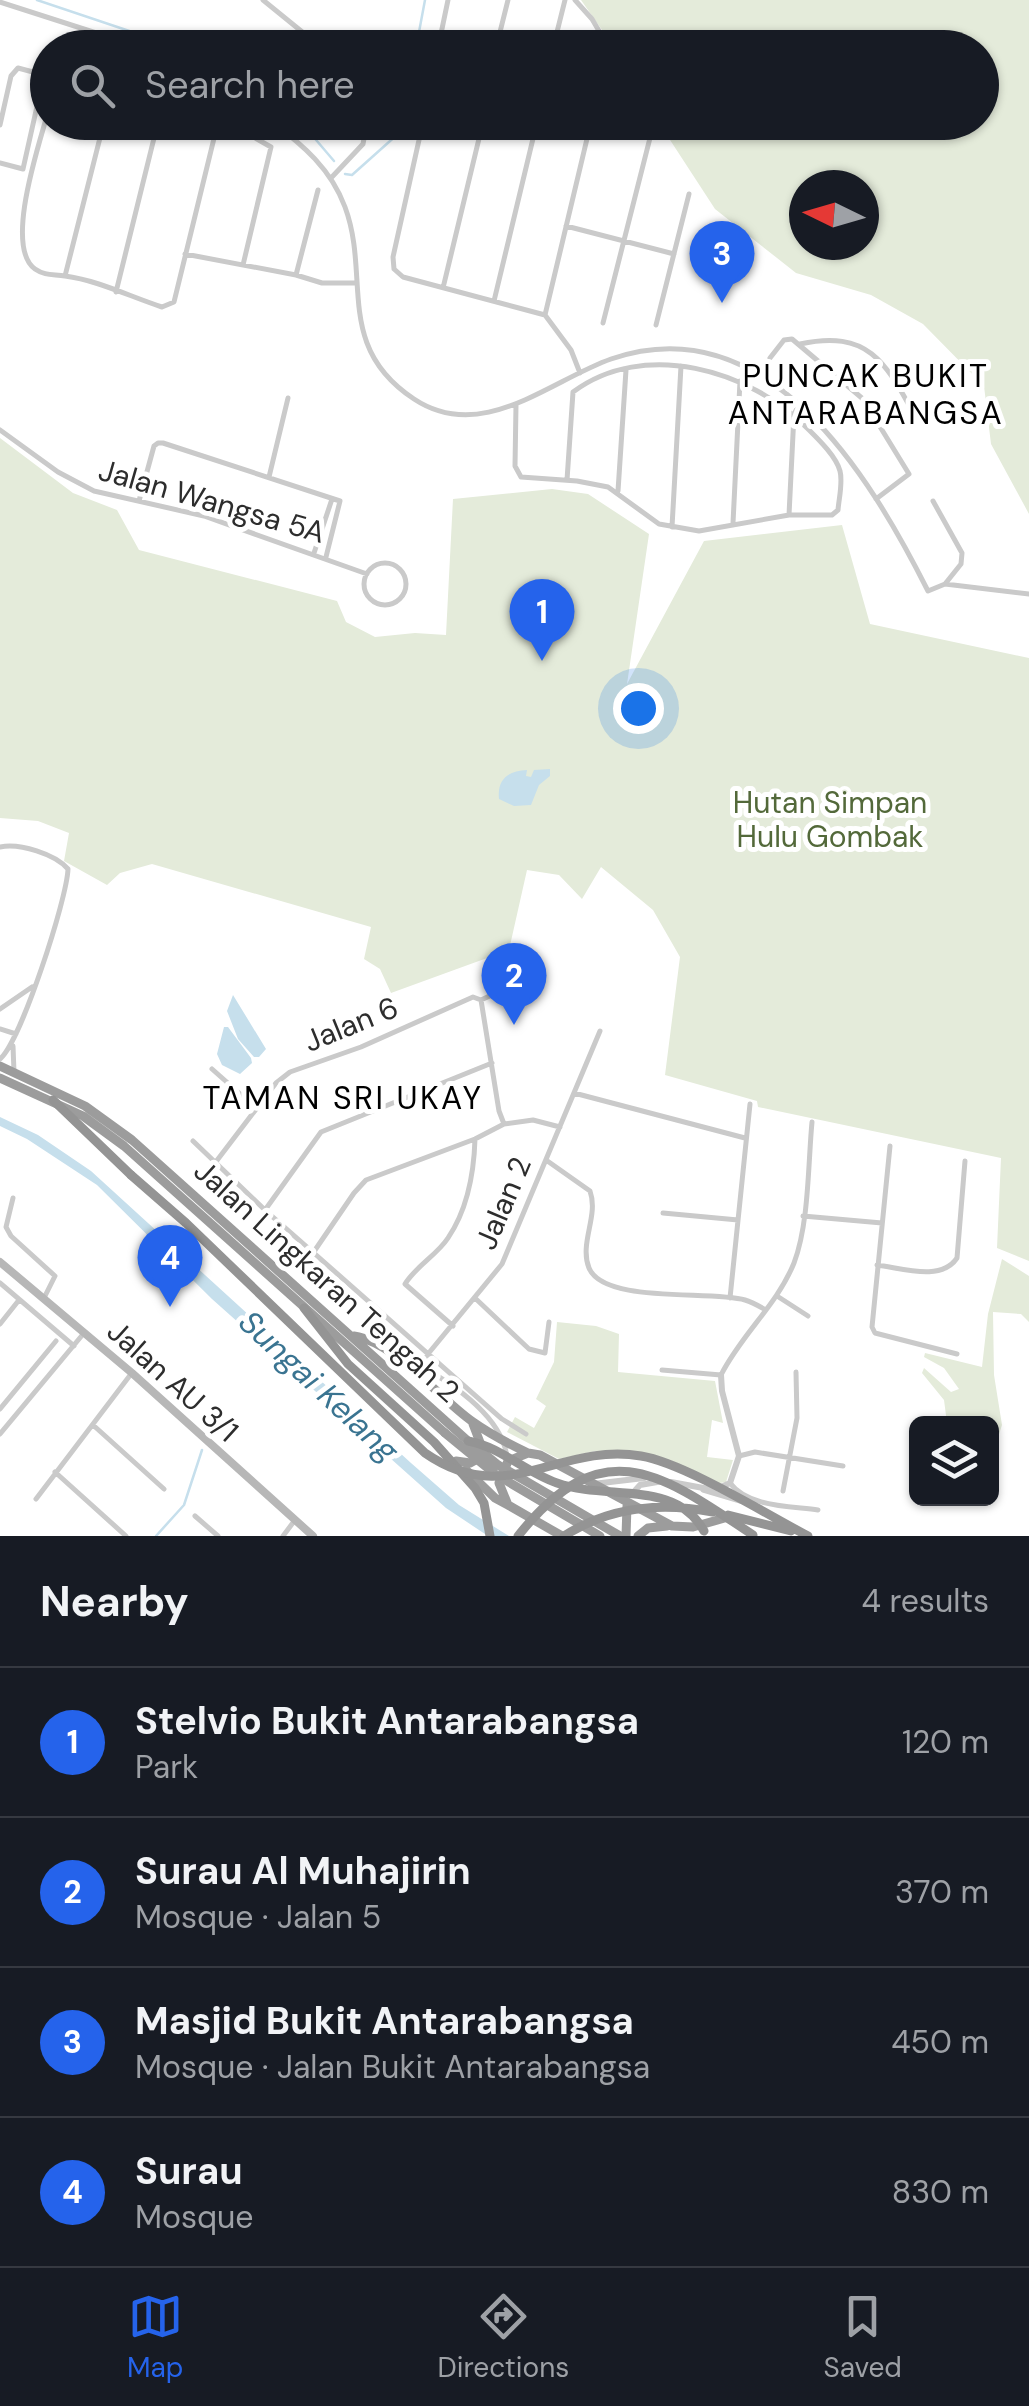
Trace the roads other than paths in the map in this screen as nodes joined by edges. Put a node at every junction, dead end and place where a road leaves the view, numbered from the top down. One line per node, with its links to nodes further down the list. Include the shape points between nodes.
1 (263, 0): 8 (street)
2 (448, 0): 9 (street)
3 (508, 0): 10 (street)
4 (565, 0): 11 (street)
5 (575, 0): 12 (street)
6 (0, 2): 7 (street)
7 (87, 30)
8 (300, 30)
9 (442, 30)
10 (500, 30)
11 (558, 30)
12 (597, 30)
13 (30, 71): 14 (street, via 18,68 11,76)
14 (0, 125)
15 (31, 140): 28 (street, via 24,169)
16 (41, 140): 38 (street, via 24,206 24,256 38,272)
17 (100, 140): 38 (street)
18 (154, 140): 41 (street)
19 (214, 140): 34 (street)
20 (258, 140): 36 (street, via 270,147)
21 (296, 140): 29 (street)
22 (364, 140): 29 (street)
23 (419, 140): 40 (street, via 394,269)
24 (478, 140): 40 (street)
25 (533, 140): 42 (street)
26 (588, 140): 32 (street)
27 (649, 140): 33 (street)
28 (0, 163)
29 (331, 178): 39 (street, via 350,226)
30 (318, 190): 37 (street)
31 (689, 194): 35 (street)
32 (566, 226): 33 (street); 43 (street)
33 (624, 241): 35 (street); 44 (street)
34 (186, 254): 36 (street); 41 (street, via 169,306)
35 (674, 254): 45 (street)
36 (242, 266): 37 (street)
37 (296, 274): 39 (street)
38 (66, 276): 41 (street)
39 (355, 283): 54 (street, via 373,354 408,395 459,413)
40 (443, 288): 42 (street)
41 (116, 292)
42 (494, 301): 43 (street)
43 (545, 315): 50 (street)
44 (603, 323)
45 (656, 325)
46 (800, 344): 47 (street, via 784,340); 56 (street, via 858,346 888,366); 61 (street, via 863,399 908,468 906,479)
47 (770, 358)
48 (680, 366): 49 (street); 51 (street); 67 (street)
49 (626, 370): 59 (street, via 572,392); 60 (street)
50 (580, 373): 53 (street, via 624,355 681,351 745,366); 54 (street)
51 (740, 381): 55 (street); 66 (street)
52 (288, 398): 58 (street)
53 (800, 404): 55 (street); 61 (street)
54 (516, 405): 59 (street, via 514,466 521,478)
55 (794, 414): 65 (street); 65 (street, via 841,473 836,514)
56 (915, 416)
57 (0, 430): 63 (street, Jalan Wangsa 5A, via 76,484)
58 (268, 478): 62 (street); 63 (street, via 158,442)
59 (567, 480): 60 (street)
60 (618, 492): 67 (street)
61 (876, 499): 71 (street, via 928,591)
62 (336, 500): 68 (street); 69 (street)
63 (139, 501): 68 (street, Jalan Wangsa 5A)
64 (933, 501): 71 (street, via 962,554)
65 (788, 515): 66 (street)
66 (733, 522): 67 (street, via 698,531)
67 (672, 527)
68 (314, 553): 69 (street, Jalan Wangsa 5A)
69 (326, 556): 70 (street, Jalan Wangsa 5A)
70 (366, 574): 70 (street, via 380,564 394,566 404,576 404,594 390,605 374,602 365,589)
71 (945, 584): 72 (street)
72 (1029, 594)
73 (0, 846): 75 (street, via 24,848 68,870)
74 (508, 960): 76 (street, via 501,988)
75 (34, 986): 77 (street); 80 (street)
76 (481, 1000): 83 (street); 90 (street, Jalan 6, via 473,997 290,1072)
77 (0, 1009)
78 (0, 1029): 80 (street)
79 (600, 1031): 87 (street, Jalan 2)
80 (16, 1034): 81 (street)
81 (14, 1042): 82 (street); 85 (street)
82 (0, 1063): 85 (highway, Jalan Lingkaran Tengah 2)
83 (492, 1063): 92 (street); 102 (street, via 320,1132)
84 (212, 1069): 90 (street)
85 (14, 1072): 123 (highway, Jalan Lingkaran Tengah 2, via 85,1106 132,1140)
86 (0, 1078): 88 (highway, Jalan Lingkaran Tengah 2)
87 (574, 1093): 93 (street, Jalan 2); 94 (street)
88 (53, 1100): 116 (highway, Jalan Lingkaran Tengah 2, via 124,1146); 179 (highway, bridge, via 443,1466 501,1478 602,1454 644,1456)
89 (750, 1104): 94 (street)
90 (256, 1108): 100 (street, Jalan 6)
91 (812, 1122): 104 (street)
92 (504, 1124): 93 (street, via 542,1120); 95 (street)
93 (560, 1127): 98 (street, Jalan 2)
94 (746, 1138): 105 (street)
95 (475, 1139): 107 (street, via 366,1180); 121 (street, via 465,1201 448,1239 405,1284)
96 (193, 1140): 100 (street)
97 (890, 1146): 106 (street)
98 (546, 1160): 113 (street, via 590,1191 585,1252 603,1284); 114 (street, Jalan 2, via 502,1264)
99 (965, 1161): 109 (street, via 958,1258 951,1268)
100 (216, 1163): 102 (street)
101 (13, 1198): 112 (street, via 6,1227 55,1276)
102 (265, 1210): 107 (street)
103 (663, 1213): 105 (street)
104 (803, 1216): 106 (street); 111 (street, via 795,1261)
105 (738, 1220): 113 (street)
106 (882, 1223): 109 (street)
107 (313, 1253): 126 (street)
108 (0, 1262): 112 (main road, Jalan AU 3/1)
109 (877, 1265): 127 (street, via 875,1332)
110 (0, 1283): 115 (street)
111 (776, 1295): 117 (street); 118 (street)
112 (44, 1298): 122 (main road, Jalan AU 3/1)
113 (730, 1298): 117 (street)
114 (476, 1299): 119 (street, via 530,1348 545,1353); 121 (street, Jalan 2)
115 (20, 1300): 120 (street); 125 (street)
116 (304, 1308): 140 (highway, via 348,1364); 174 (highway, Jalan Lingkaran Tengah 2, bridge, via 495,1474)
117 (766, 1310): 132 (street)
118 (808, 1316)
119 (549, 1322)
120 (0, 1324)
121 (453, 1326): 126 (street, Jalan 2)
122 (84, 1332): 125 (street); 131 (main road, Jalan AU 3/1)
123 (351, 1336): 128 (highway); 139 (highway, Jalan Lingkaran Tengah 2)
124 (56, 1342): 133 (street)
125 (74, 1346): 136 (street)
126 (428, 1354): 128 (street, Jalan 2); 137 (street)
127 (957, 1354)
128 (416, 1368): 134 (highway); 138 (street, via 467,1399)
129 (662, 1370): 132 (street)
130 (796, 1372): 143 (street)
131 (132, 1373): 135 (street); 162 (main road, Jalan AU 3/1)
132 (721, 1375): 142 (street)
133 (0, 1410)
134 (472, 1422): 138 (highway); 144 (highway, via 482,1453 475,1462)
135 (93, 1425): 147 (street); 151 (street)
136 (0, 1434)
137 (526, 1434)
138 (502, 1440): 141 (highway); 145 (street)
139 (468, 1441): 175 (highway, Jalan Lingkaran Tengah 2, bridge); 177 (highway, bridge, via 489,1444 562,1485 676,1502 698,1520)
140 (434, 1442): 144 (highway); 171 (highway, via 484,1503)
141 (528, 1453): 145 (highway); 150 (highway)
142 (740, 1456): 143 (street); 149 (street)
143 (789, 1458): 146 (street); 153 (street)
144 (456, 1461): 158 (highway)
145 (508, 1462): 158 (highway, via 499,1482)
146 (844, 1466)
147 (55, 1472): 154 (street); 167 (street)
148 (664, 1481): 150 (street); 152 (street); 156 (street, via 640,1485)
149 (730, 1483): 152 (street); 155 (street)
150 (593, 1484): 156 (highway)
151 (164, 1489)
152 (700, 1489): 155 (street)
153 (783, 1491)
154 (36, 1499)
155 (763, 1502): 157 (street)
156 (627, 1503): 163 (highway); 175 (highway)
157 (782, 1504): 159 (street); 164 (street)
158 (508, 1505): 161 (highway)
159 (818, 1510)
160 (195, 1516): 168 (street)
161 (529, 1517): 165 (highway); 173 (highway)
162 (295, 1520): 169 (street); 170 (main road, Jalan AU 3/1)
163 (672, 1526): 164 (highway, via 738,1515); 176 (highway)
164 (777, 1530): 178 (highway)
165 (557, 1535): 179 (highway, bridge, via 608,1515 662,1506)
166 (755, 1535): 172 (highway, bridge, via 674,1484 630,1471 593,1475 558,1492)
167 (126, 1536)
168 (218, 1536)
169 (283, 1536)
170 (314, 1536)
171 (490, 1536)
172 (518, 1536)
173 (528, 1536)
174 (600, 1536)
175 (623, 1536)
176 (638, 1536)
177 (705, 1536)
178 (794, 1536)
179 (808, 1536)

